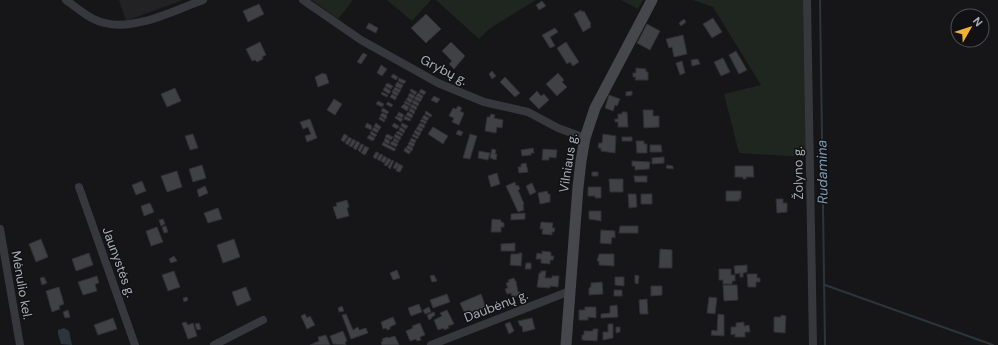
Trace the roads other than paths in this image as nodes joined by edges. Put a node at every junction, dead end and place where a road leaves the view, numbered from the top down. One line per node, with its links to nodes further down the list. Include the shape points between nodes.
1 (66, 0): 2 (street, via 93,18 120,25 150,20)
2 (203, 0)
3 (303, 0): 6 (street, Grybų g., via 362,40 438,83 484,102 528,112 558,128)
4 (652, 0): 6 (main road, Vilniaus g., via 601,95)
5 (807, 0): 16 (street, Žolyno g.)
6 (585, 138): 9 (main road, Vilniaus g., via 578,187)
7 (79, 187): 12 (street, Jaunystės g.)
8 (0, 229): 11 (street, Mėnulio kel.)
9 (570, 291): 14 (street, Daubėnų g.); 15 (main road, Vilniaus g.)
10 (263, 320): 13 (street)
11 (20, 345)
12 (136, 345)
13 (214, 345)
14 (431, 345)
15 (566, 345)
16 (813, 345)

